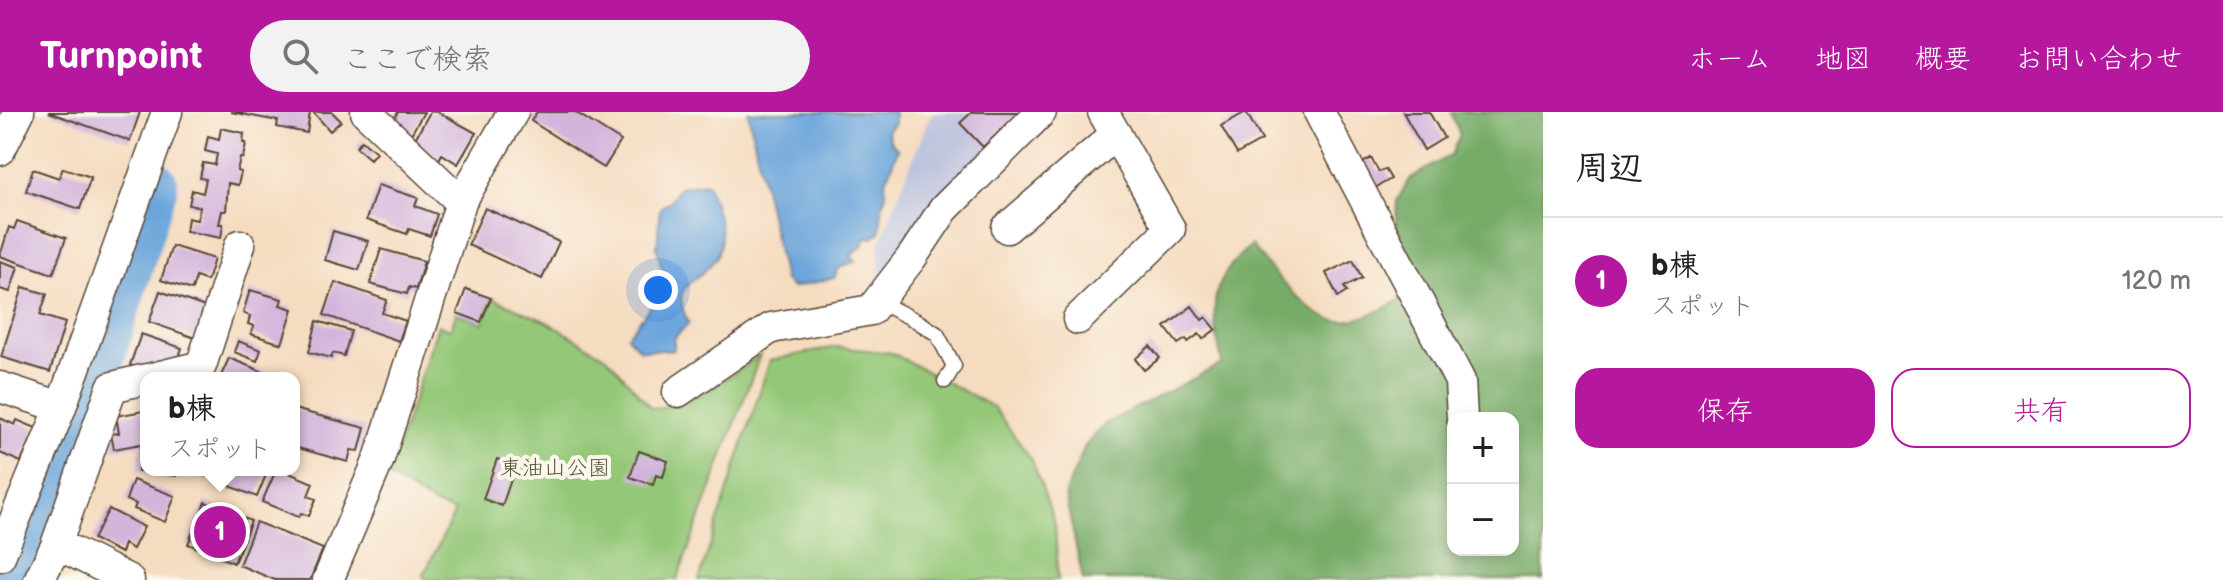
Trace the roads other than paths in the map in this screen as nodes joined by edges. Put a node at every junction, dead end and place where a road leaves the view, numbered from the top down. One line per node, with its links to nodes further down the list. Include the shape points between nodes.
1 (19, 112): 8 (street)
2 (167, 112): 19 (street)
3 (366, 112): 9 (street)
4 (513, 112): 9 (street)
5 (1041, 112): 12 (street, via 944,209)
6 (1319, 112): 20 (street, via 1460,381)
7 (1109, 123): 10 (street); 13 (street, via 1170,229)
8 (0, 150)
9 (461, 202): 25 (street, via 379,459)
10 (1007, 228)
11 (240, 245): 14 (street, via 201,366)
12 (877, 301): 16 (lane, via 937,334 954,366); 18 (street, via 871,310 771,328)
13 (1078, 319)
14 (177, 372)
15 (140, 381): 22 (street, via 112,387)
16 (945, 381)
17 (0, 387): 19 (street)
18 (678, 392)
19 (61, 407): 21 (street)
20 (1462, 412)
21 (7, 543): 22 (street)
22 (52, 549): 23 (street); 24 (street)
23 (39, 580)
24 (129, 580)
25 (328, 580)

